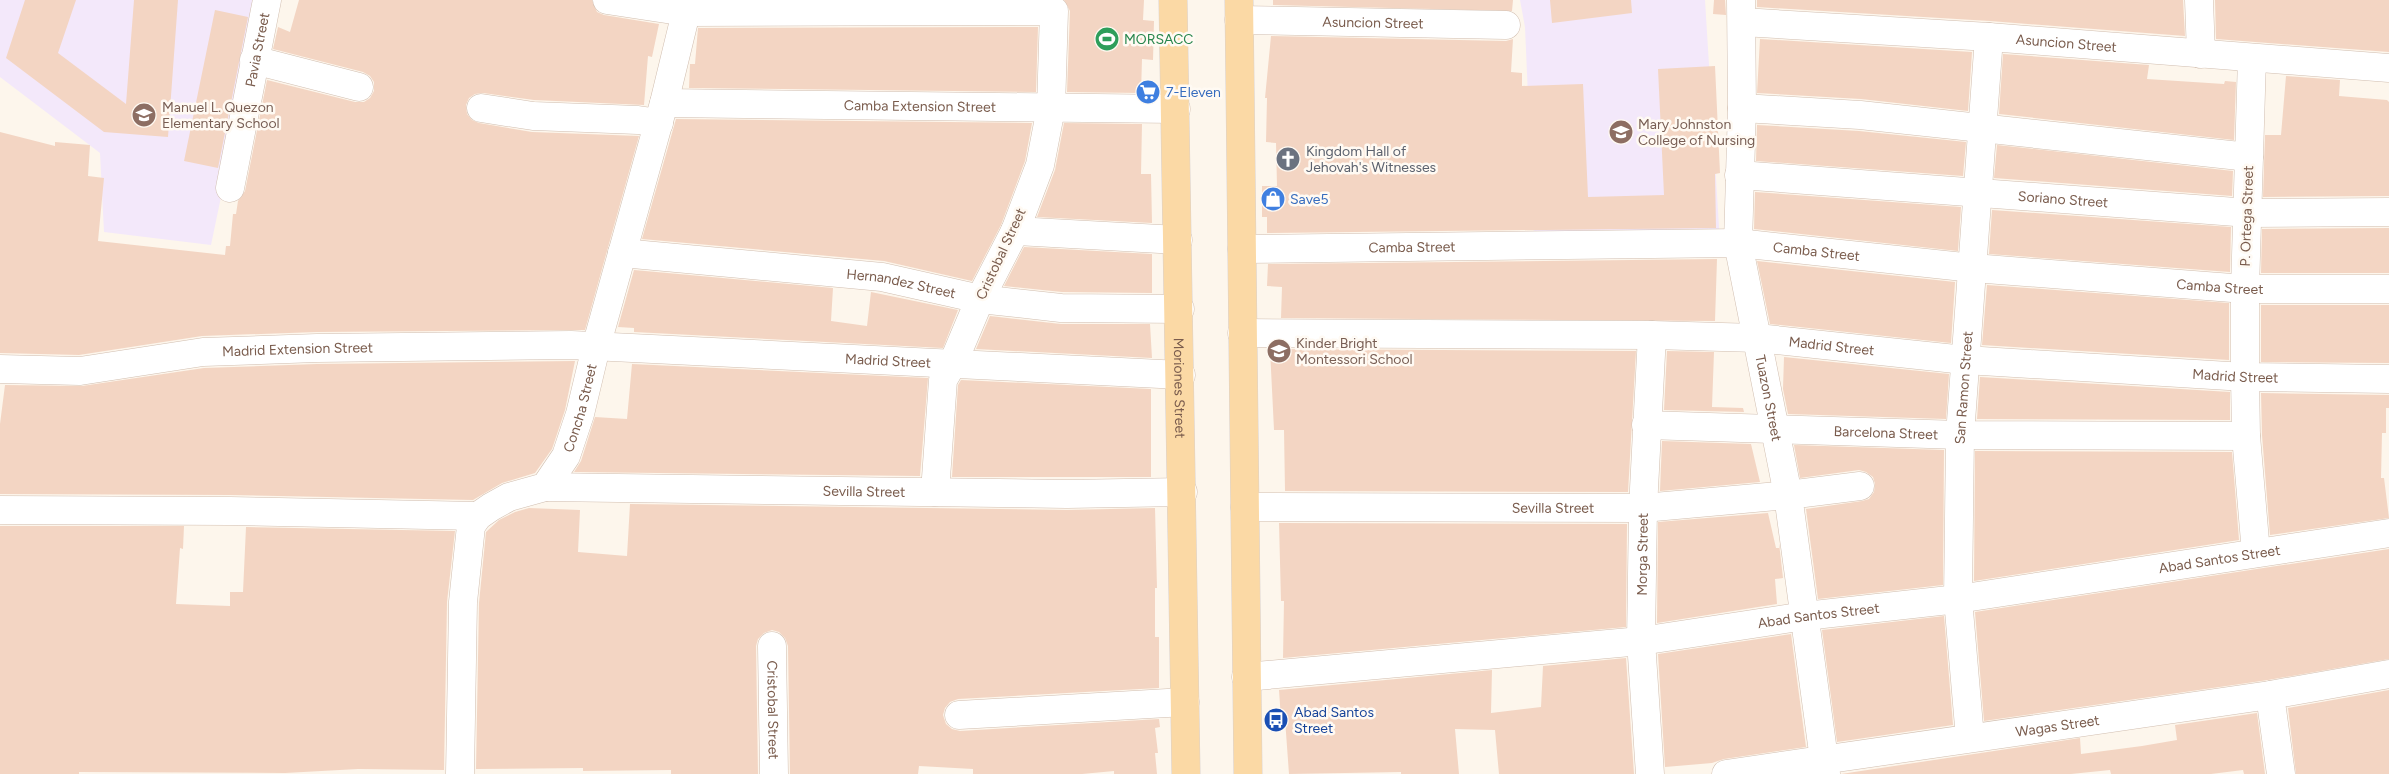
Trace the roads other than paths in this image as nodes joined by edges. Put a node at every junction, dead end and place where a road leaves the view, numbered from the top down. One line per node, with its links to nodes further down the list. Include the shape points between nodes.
1 (268, 0): 12 (street, Pavia Street)
2 (606, 0): 5 (street)
3 (1174, 0): 18 (main road, Moriones Street)
4 (2199, 0): 10 (street)
5 (688, 6): 16 (street, Cristobal Street, via 1054,11); 19 (street, Concha Street)
6 (1239, 10): 8 (street, Asuncion Street); 30 (main road)
7 (1742, 11): 9 (street, Asuncion Street); 17 (street, Tuazon Street)
8 (1506, 25)
9 (1990, 38): 10 (street, Asuncion Street); 20 (street, San Ramon Street)
10 (2201, 54): 11 (street, Asuncion Street)
11 (2252, 58): 13 (street, Asuncion Street); 21 (street, P. Ortega Street)
12 (254, 60): 14 (street); 23 (street, Pavia Street)
13 (2389, 68)
14 (360, 87)
15 (481, 108): 19 (street, Camba Extension Street, via 533,116 638,120)
16 (1050, 108): 18 (street, Camba Extension Street); 19 (street, Camba Extension Street); 27 (street, Cristobal Street, via 1040,165)
17 (1742, 108): 20 (street, via 1860,115); 22 (street, Tuazon Street)
18 (1176, 109): 28 (main road, Moriones Street)
19 (661, 113): 31 (street, Concha Street)
20 (1983, 129): 21 (street); 24 (street, San Ramon Street)
21 (2249, 157): 26 (street, P. Ortega Street)
22 (1739, 175): 24 (street, Soriano Street); 29 (street, Tuazon Street)
23 (230, 188)
24 (1978, 193): 26 (street, Soriano Street); 32 (street, San Ramon Street)
25 (2389, 212): 26 (street, Soriano Street)
26 (2249, 214): 33 (street, P. Ortega Street)
27 (1015, 231): 28 (street); 35 (street, Cristobal Street)
28 (1178, 240): 36 (main road, Moriones Street)
29 (1738, 243): 30 (street, Camba Street); 32 (street, Camba Street); 39 (street, Tuazon Street)
30 (1242, 249): 37 (main road)
31 (622, 253): 35 (street, Hernandez Street, via 882,277); 40 (street, Concha Street)
32 (1972, 268): 33 (street, Camba Street); 41 (street, San Ramon Street)
33 (2245, 288): 34 (street, Camba Street); 45 (street, P. Ortega Street)
34 (2389, 289)
35 (980, 300): 36 (street, Hernandez Street, via 1061,308); 42 (street, Cristobal Street)
36 (1180, 309): 44 (main road, Moriones Street)
37 (1242, 333): 38 (street, Madrid Street); 56 (main road)
38 (1652, 335): 39 (street, Madrid Street); 47 (street, Morga Street)
39 (1756, 338): 41 (street, Madrid Street); 48 (street, Tuazon Street)
40 (596, 347): 42 (street, Madrid Street); 43 (street, Madrid Extension Street, via 468,345 203,352 80,371); 52 (street, Concha Street, via 575,432 566,456)
41 (1965, 360): 45 (street, Madrid Street); 49 (street, San Ramon Street)
42 (953, 362): 44 (street, Madrid Street); 53 (street, Cristobal Street, via 943,380)
43 (0, 369)
44 (1181, 375): 54 (main road, Moriones Street)
45 (2245, 377): 46 (street, Madrid Street); 50 (street, P. Ortega Street)
46 (2389, 379)
47 (1646, 425): 48 (street, Barcelona Street); 57 (street, Morga Street)
48 (1775, 428): 49 (street, Barcelona Street); 55 (street, Tuazon Street)
49 (1960, 435): 50 (street, Barcelona Street); 62 (street, San Ramon Street)
50 (2246, 436): 61 (street, P. Ortega Street)
51 (1860, 486): 55 (street, Sevilla Street)
52 (545, 487): 53 (street, Sevilla Street); 59 (street, via 509,497)
53 (935, 492): 54 (street, Sevilla Street)
54 (1182, 492): 69 (main road, Moriones Street)
55 (1788, 496): 57 (street, Sevilla Street); 63 (street, Tuazon Street)
56 (1245, 507): 57 (street, Sevilla Street); 67 (main road)
57 (1643, 508): 64 (street, Morga Street)
58 (0, 510): 59 (street)
59 (478, 516): 73 (street, via 471,526 463,602)
60 (2389, 533): 61 (street, Abad Santos Street)
61 (2256, 553): 62 (street, Abad Santos Street)
62 (1958, 599): 63 (street, Abad Santos Street); 71 (street, San Ramon Street)
63 (1806, 616): 64 (street, Abad Santos Street); 72 (street, Tuazon Street)
64 (1641, 641): 67 (street, Abad Santos Street); 77 (street, Morga Street)
65 (772, 646): 74 (street, Cristobal Street)
66 (2389, 674): 68 (street, Wagas Street)
67 (1246, 677): 76 (main road)
68 (2270, 695): 71 (street, Wagas Street); 79 (street)
69 (1185, 702): 70 (street); 75 (main road, Moriones Street)
70 (960, 715)
71 (1970, 738): 72 (street, Wagas Street)
72 (1825, 766): 78 (street, Wagas Street)
73 (460, 774)
74 (774, 774)
75 (1186, 774)
76 (1248, 774)
77 (1650, 774)
78 (1726, 774)
79 (2281, 774)

